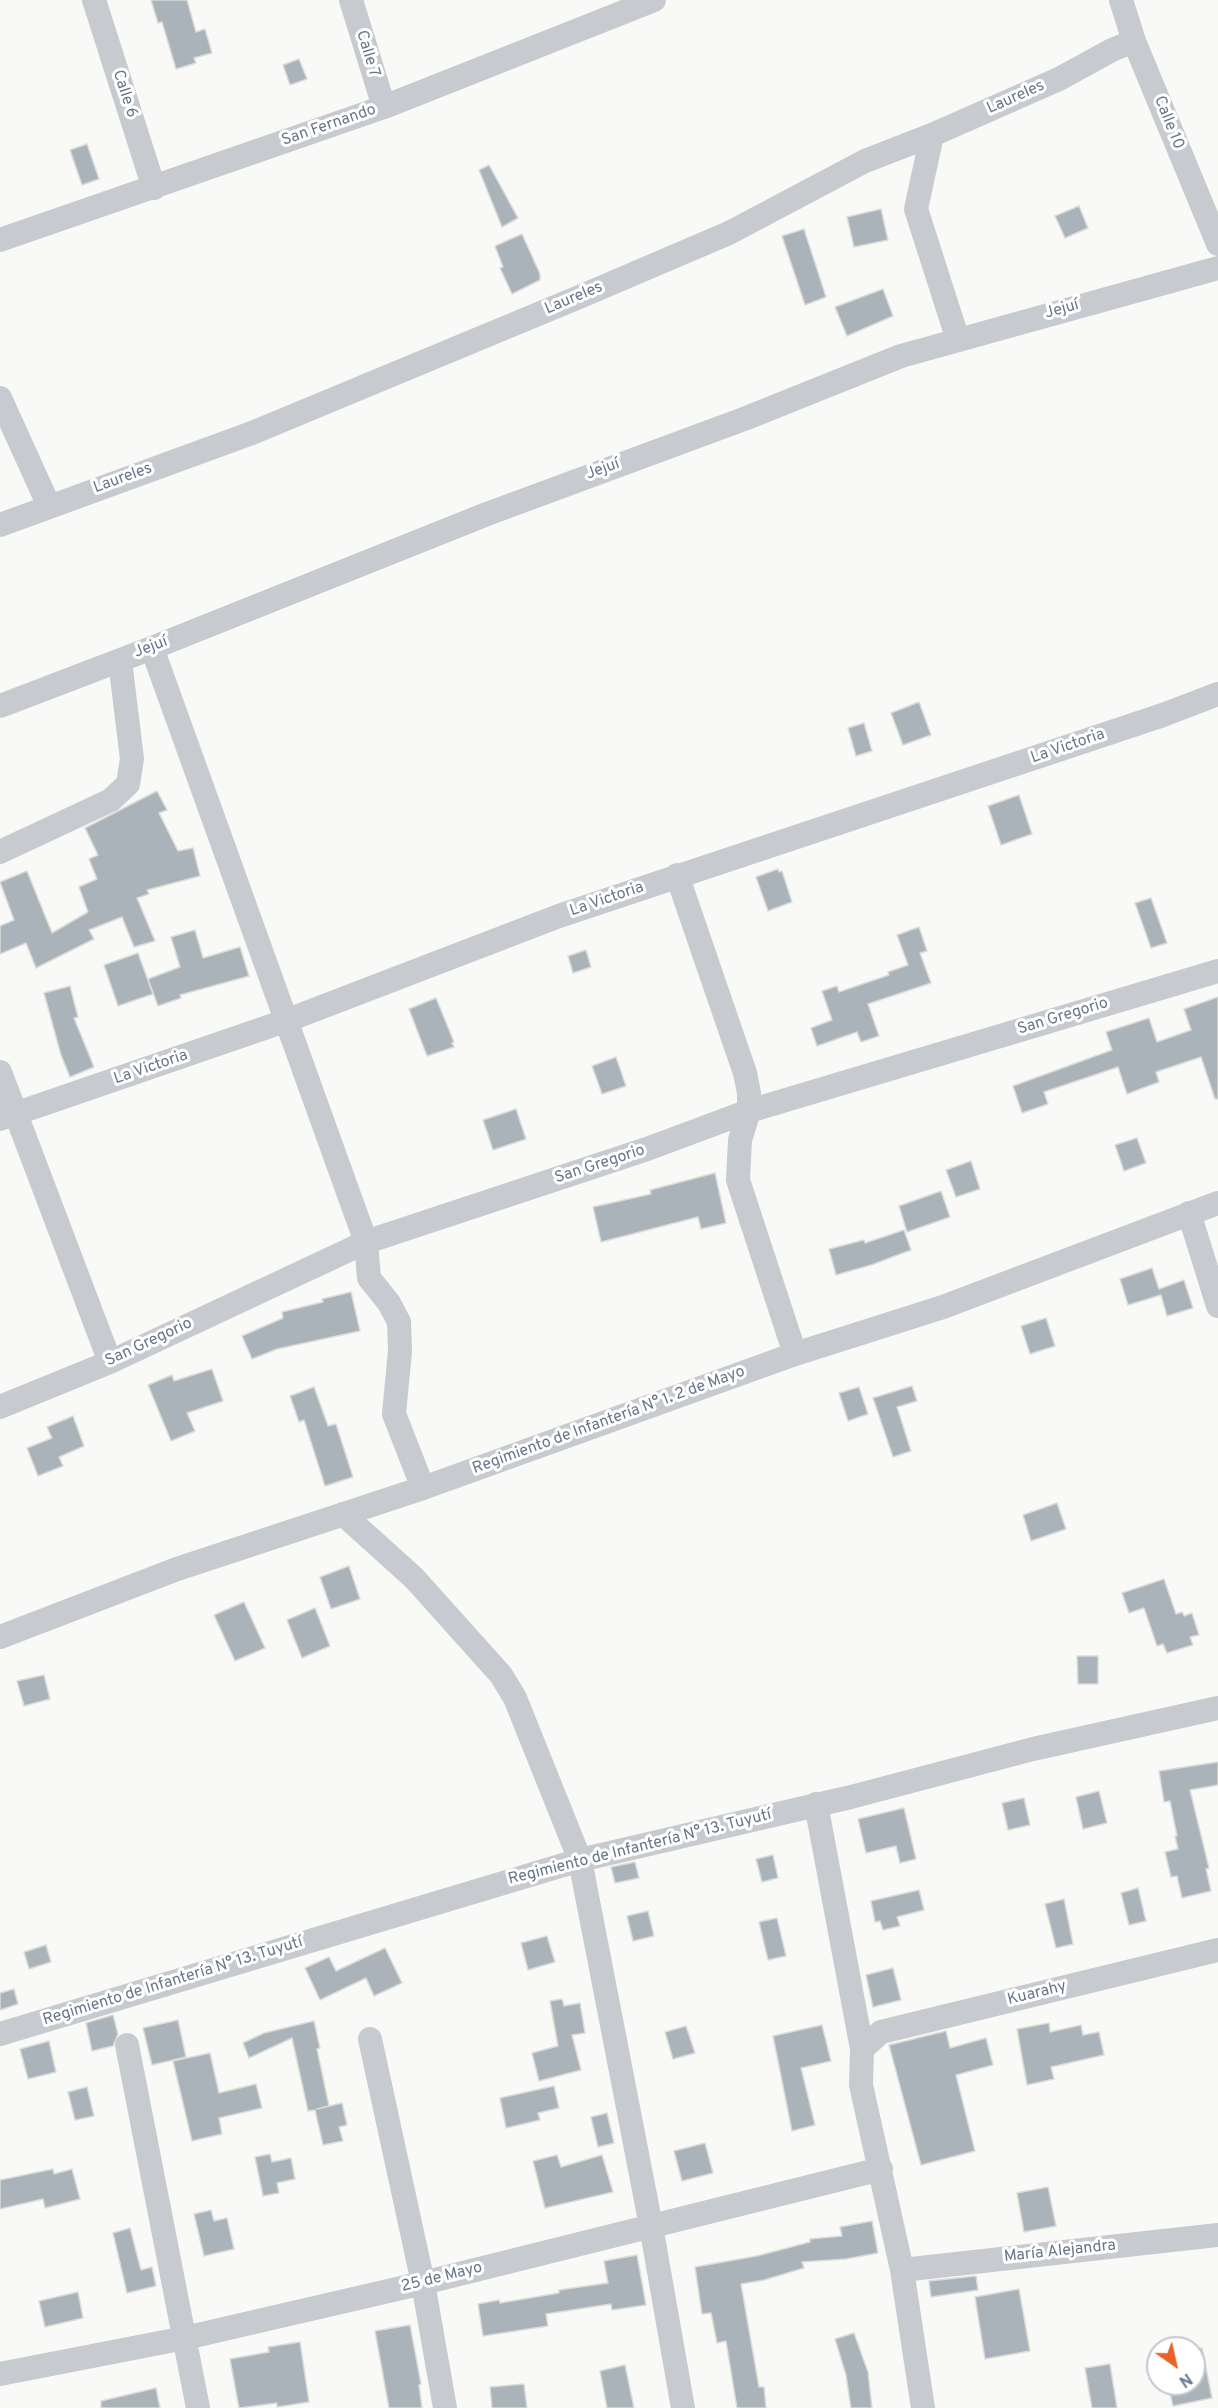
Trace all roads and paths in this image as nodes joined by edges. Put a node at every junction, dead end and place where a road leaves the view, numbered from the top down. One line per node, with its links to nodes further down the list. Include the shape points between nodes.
1 (94, 0): 9 (street, Calle 6)
2 (351, 0): 7 (street, Calle 7)
3 (654, 0): 5 (street, San Fernando)
4 (1121, 0): 6 (street, Calle 10)
5 (596, 10): 7 (street, San Fernando)
6 (1134, 41): 8 (street, Laureles, via 1059,80); 11 (street, Calle 10)
7 (384, 107): 9 (street, San Fernando)
8 (932, 135): 13 (street, via 916,209); 15 (street, Laureles, via 865,161 729,233 563,304 252,433)
9 (154, 188): 10 (street, San Fernando)
10 (0, 240)
11 (1218, 244)
12 (1218, 268): 13 (street, Jejuí)
13 (958, 340): 17 (street, Jejuí, via 901,356 487,514)
14 (0, 398): 15 (street)
15 (49, 506): 16 (street, Laureles)
16 (0, 525)
17 (152, 648): 18 (street, Jejuí); 24 (street)
18 (120, 660): 20 (street, Jejuí); 21 (street, via 132,759 128,784 111,800)
19 (1218, 694): 22 (street, La Victoria)
20 (0, 706)
21 (0, 852)
22 (677, 875): 24 (street, La Victoria); 26 (street, via 745,1072)
23 (1218, 971): 26 (street, San Gregorio)
24 (288, 1020): 27 (street, La Victoria); 30 (street)
25 (0, 1072): 27 (street)
26 (749, 1112): 30 (street, San Gregorio); 32 (street, via 740,1140 738,1180)
27 (8, 1117): 33 (street)
28 (1218, 1203): 29 (street, Regimiento de Infantería N° 1. 2 de Mayo)
29 (1189, 1213): 31 (street); 32 (street, Regimiento de Infantería N° 1. 2 de Mayo, via 943,1307)
30 (366, 1242): 33 (street, San Gregorio); 35 (street, via 369,1278 399,1322 394,1414)
31 (1218, 1306)
32 (795, 1354): 35 (street, Regimiento de Infantería N° 1. 2 de Mayo)
33 (110, 1362): 34 (street, San Gregorio)
34 (0, 1407)
35 (423, 1488): 36 (street, Regimiento de Infantería N° 1. 2 de Mayo)
36 (343, 1514): 37 (street, Regimiento de Infantería N° 1. 2 de Mayo, via 177,1569); 40 (street, via 414,1578 501,1674 515,1698)
37 (0, 1637)
38 (1218, 1708): 39 (street, Regimiento de Infantería N° 13. Tuyutí, via 1033,1749)
39 (816, 1804): 40 (street, Regimiento de Infantería N° 13. Tuyutí); 45 (street)
40 (580, 1860): 42 (street, Regimiento de Infantería N° 13. Tuyutí); 47 (street)
41 (1218, 1950): 45 (street, Kuarahy, via 880,2032)
42 (0, 2034)
43 (370, 2038): 50 (street)
44 (127, 2045): 51 (street)
45 (862, 2049): 46 (street, via 861,2085)
46 (881, 2169): 47 (street, 25 de Mayo); 49 (street)
47 (651, 2226): 50 (street, 25 de Mayo); 55 (street)
48 (1218, 2235): 49 (street, María Alejandra)
49 (902, 2270): 56 (street)
50 (423, 2283): 51 (street, 25 de Mayo); 54 (street)
51 (185, 2338): 52 (street, 25 de Mayo); 53 (street)
52 (0, 2374)
53 (198, 2408)
54 (445, 2408)
55 (683, 2408)
56 (923, 2408)

